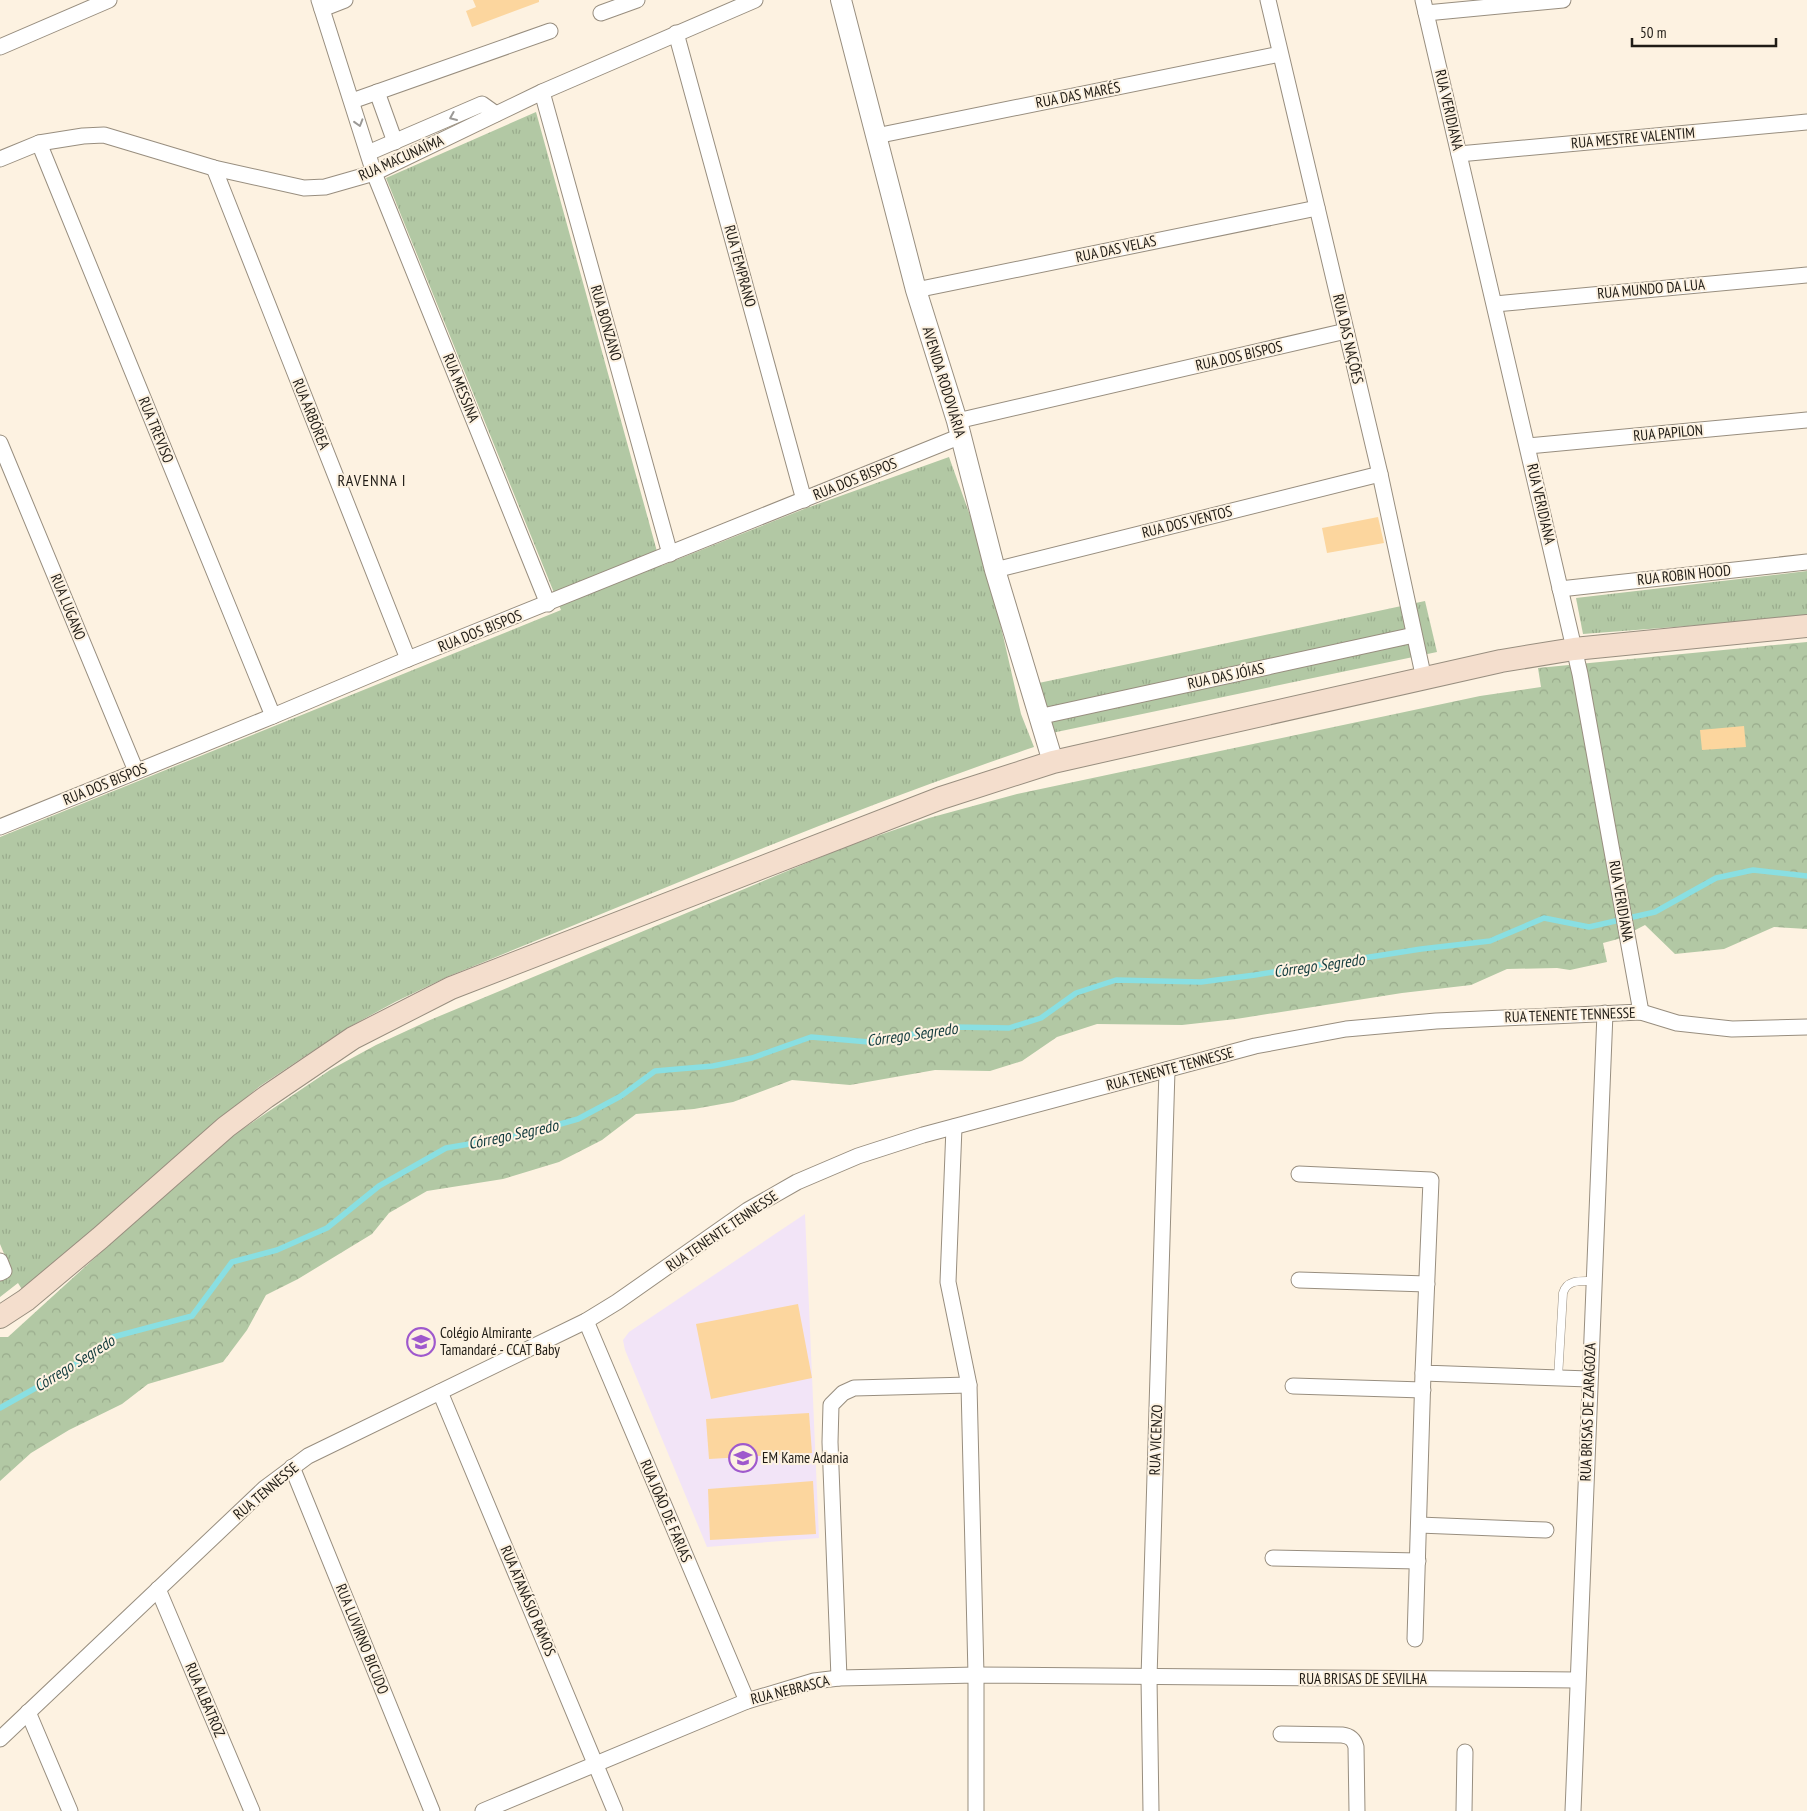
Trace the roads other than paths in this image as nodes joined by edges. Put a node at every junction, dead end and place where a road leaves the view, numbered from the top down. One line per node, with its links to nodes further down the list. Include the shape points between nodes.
1 (109, 0): 13 (street)
2 (345, 0): 8 (street)
3 (637, 0): 10 (street)
4 (755, 0): 12 (street, RUA MACUNAÍMA)
5 (840, 0): 20 (street, AVENIDA RODOVIÁRIA)
6 (1268, 0): 14 (street, RUA DAS NAÇÕES)
7 (1563, 0): 9 (street)
8 (320, 4): 17 (street, RUA MESSINA)
9 (1424, 6): 24 (street, RUA VERIDIANA)
10 (601, 13)
11 (550, 31): 15 (street)
12 (676, 33): 16 (street, RUA MACUNAÍMA); 38 (street, RUA TEMPRANO)
13 (0, 47)
14 (1280, 54): 20 (street, RUA DAS MARÉS); 28 (street, RUA DAS NAÇÕES)
15 (377, 92): 17 (street); 21 (street)
16 (542, 92): 18 (street, RUA MACUNAÍMA); 39 (street, RUA BONZANO)
17 (352, 101): 23 (street, RUA MESSINA, one-way to 23)
18 (496, 114): 21 (street, one-way to 21, via 482,104); 27 (street, RUA MACUNAÍMA)
19 (1807, 122): 24 (street, RUA MESTRE VALENTIM)
20 (876, 136): 30 (street, AVENIDA RODOVIÁRIA)
21 (395, 142): 23 (street)
22 (39, 143): 25 (street, RUA MACUNAÍMA); 26 (street, RUA MACUNAÍMA, via 104,135); 49 (street, RUA TREVISO)
23 (368, 153): 27 (street, RUA MESSINA)
24 (1459, 154): 31 (street, RUA VERIDIANA)
25 (0, 159)
26 (214, 168): 27 (street, RUA MACUNAÍMA, via 304,188 325,187); 47 (street, RUA ARBÓREA)
27 (374, 173): 43 (street, RUA MESSINA)
28 (1317, 208): 30 (street, RUA DAS VELAS); 32 (street, RUA DAS NAÇÕES)
29 (1807, 275): 31 (street, RUA MUNDO DA LUA)
30 (916, 290): 34 (street, AVENIDA RODOVIÁRIA)
31 (1495, 304): 36 (street, RUA VERIDIANA)
32 (1346, 331): 34 (street, RUA DOS BISPOS); 37 (street, RUA DAS NAÇÕES)
33 (1807, 420): 36 (street, RUA PAPILON)
34 (959, 428): 38 (street, RUA DOS BISPOS); 41 (street, AVENIDA RODOVIÁRIA)
35 (0, 443): 52 (street, RUA LUGANO)
36 (1528, 446): 42 (street, RUA VERIDIANA)
37 (1380, 474): 41 (street, RUA DOS VENTOS); 45 (street, RUA DAS NAÇÕES)
38 (804, 500): 39 (street, RUA DOS BISPOS)
39 (670, 554): 43 (street, RUA DOS BISPOS)
40 (1807, 562): 42 (street, RUA ROBIN HOOD)
41 (994, 570): 50 (street, AVENIDA RODOVIÁRIA)
42 (1560, 589): 46 (street, RUA VERIDIANA)
43 (548, 604): 47 (street, RUA DOS BISPOS)
44 (1807, 626): 46 (main road)
45 (1414, 636): 48 (street, RUA DAS NAÇÕES); 50 (street, RUA DAS JÓIAS)
46 (1574, 649): 48 (main road, via 1501,661); 54 (street, RUA VERIDIANA)
47 (408, 659): 49 (street, RUA DOS BISPOS)
48 (1424, 680): 51 (main road)
49 (273, 716): 52 (street, RUA DOS BISPOS)
50 (1038, 717): 51 (street, AVENIDA RODOVIÁRIA)
51 (1053, 762): 63 (main road, via 941,798 846,834 451,988 399,1013 354,1038 226,1127 78,1257)
52 (136, 771): 53 (street, RUA DOS BISPOS)
53 (0, 826)
54 (1641, 1012): 55 (street, RUA TENENTE TENNESSE); 56 (street, RUA TENENTE TENNESSE, via 1678,1023 1732,1029)
55 (1606, 1013): 57 (street, RUA TENENTE TENNESSE, via 1436,1021 1346,1030 1255,1046); 61 (street, RUA BRISAS DE ZARAGOZA)
56 (1807, 1026)
57 (1167, 1070): 58 (street, RUA TENENTE TENNESSE); 81 (street, RUA VICENZO)
58 (954, 1127): 64 (street, RUA TENENTE TENNESSE, via 858,1156 797,1182 748,1210); 68 (street, via 948,1282)
59 (1299, 1174): 62 (street, via 1431,1180)
60 (1299, 1280): 62 (street)
61 (1594, 1281): 66 (lane, via 1569,1283 1563,1293); 67 (street, RUA BRISAS DE ZARAGOZA)
62 (1427, 1284): 65 (street)
63 (0, 1317)
64 (586, 1321): 71 (street, RUA TENNESSE); 83 (street, RUA JOÃO DE FARIAS)
65 (1423, 1373): 66 (street); 70 (street)
66 (1558, 1378): 67 (street)
67 (1590, 1379): 82 (street, RUA BRISAS DE ZARAGOZA)
68 (969, 1385): 79 (street); 80 (street, via 854,1388 843,1392 831,1405)
69 (1293, 1386): 70 (street)
70 (1423, 1390): 73 (street)
71 (440, 1392): 72 (street, RUA TENNESSE, via 308,1456); 88 (street, RUA ATANÁSIO RAMOS)
72 (292, 1467): 77 (street, RUA TENNESSE, via 265,1488); 91 (street, RUA LUVIRNO BICUDO)
73 (1419, 1525): 74 (street); 76 (street)
74 (1546, 1530)
75 (1273, 1558): 76 (street)
76 (1418, 1561): 78 (street)
77 (158, 1589): 84 (street, RUA TENNESSE); 90 (street, RUA ALBATROZ)
78 (1415, 1639)
79 (976, 1675): 80 (street, RUA NEBRASCA); 81 (street, RUA NEBRASCA); 94 (street)
80 (839, 1678): 83 (street, RUA NEBRASCA, via 814,1681)
81 (1149, 1678): 82 (street, RUA BRISAS DE SEVILHA); 95 (street, RUA VICENZO)
82 (1577, 1680): 98 (street, RUA BRISAS DE ZARAGOZA)
83 (747, 1701): 88 (street, RUA NEBRASCA)
84 (28, 1712): 86 (street, RUA TENNESSE); 89 (street)
85 (1281, 1734): 96 (street, via 1342,1735 1354,1740)
86 (0, 1739)
87 (1465, 1752): 97 (street)
88 (597, 1764): 92 (street, RUA NEBRASCA); 93 (street, RUA ATANÁSIO RAMOS)
89 (70, 1811)
90 (252, 1811)
91 (432, 1811)
92 (483, 1811)
93 (615, 1811)
94 (976, 1811)
95 (1151, 1811)
96 (1357, 1811)
97 (1464, 1811)
98 (1573, 1811)

